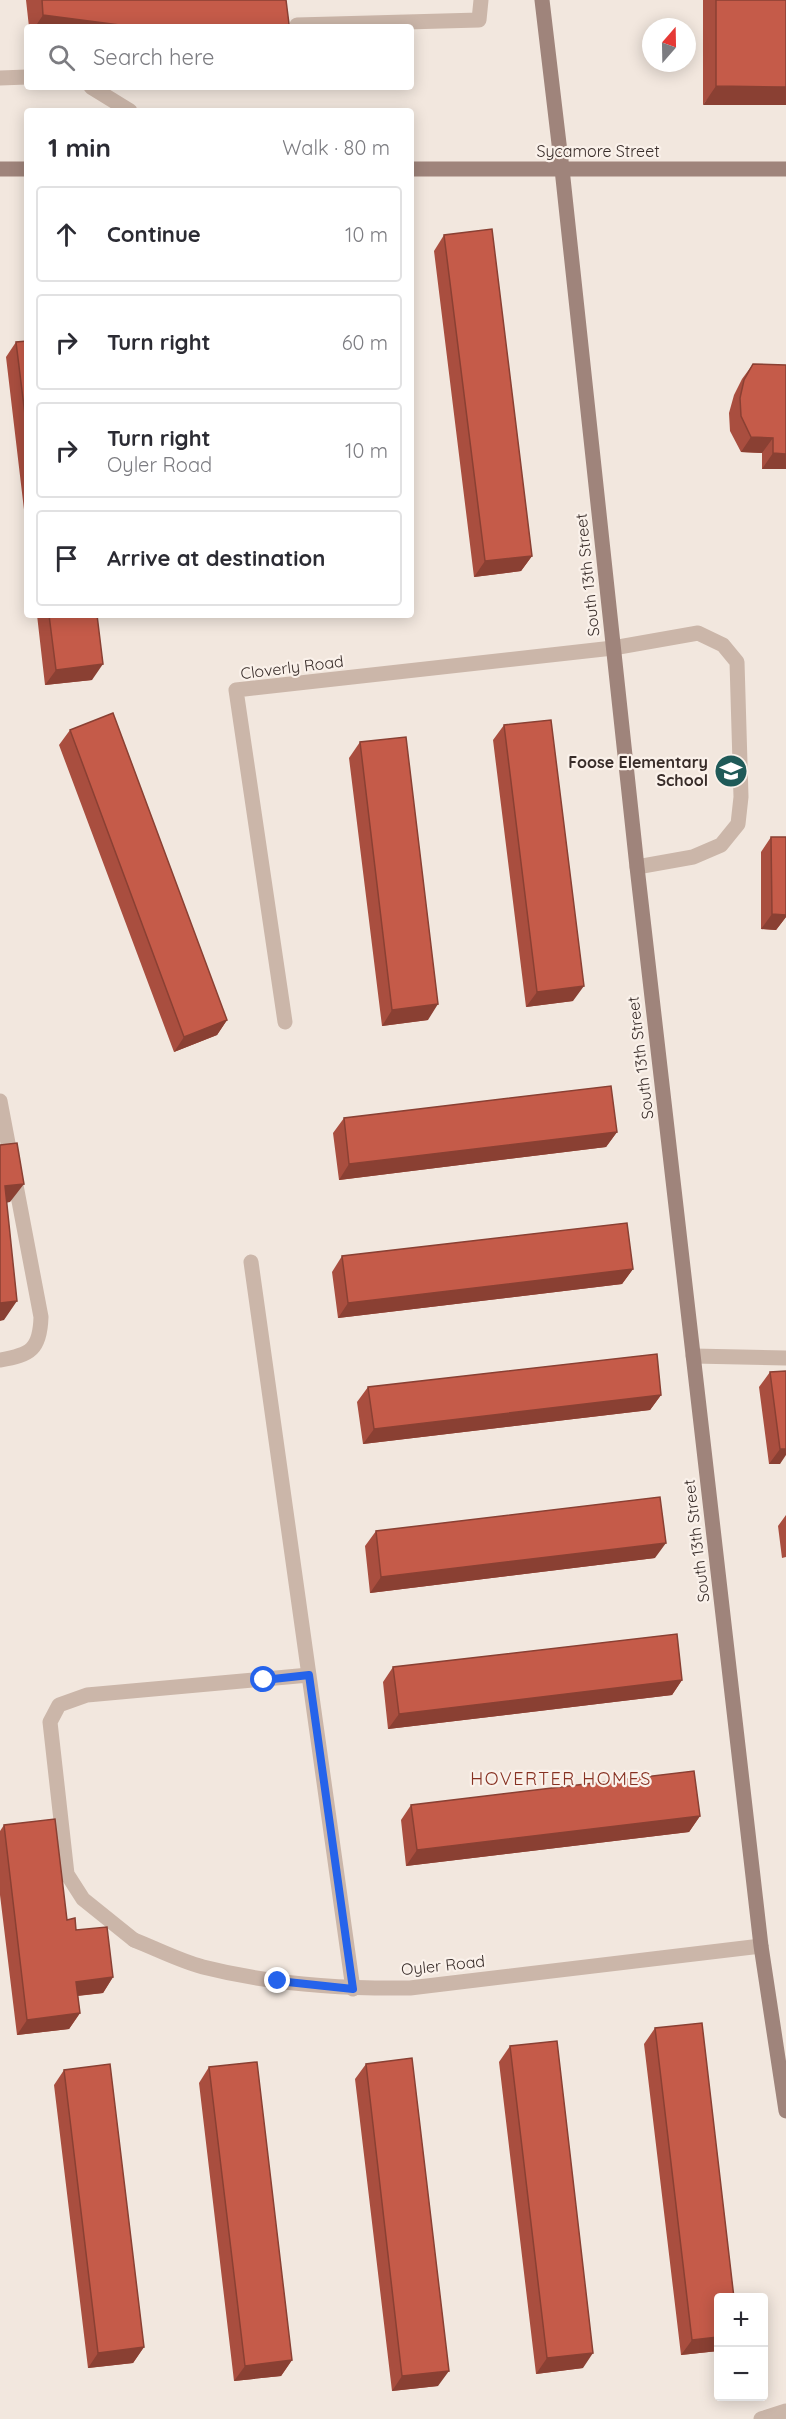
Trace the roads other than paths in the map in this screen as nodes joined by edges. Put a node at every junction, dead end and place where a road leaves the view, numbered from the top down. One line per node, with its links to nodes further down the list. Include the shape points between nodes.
1 (481, 0): 3 (street, via 479,20)
2 (542, 0): 10 (street, South 13th Street)
3 (333, 24)
4 (24, 77): 5 (street)
5 (0, 78)
6 (96, 90): 7 (street)
7 (125, 108)
8 (0, 169): 9 (street)
9 (24, 169)
10 (562, 169): 11 (street, Sycamore Street); 12 (street, Sycamore Street); 13 (street, South 13th Street)
11 (786, 169)
12 (414, 170)
13 (613, 648): 14 (street, South 13th Street); 14 (street, via 698,633 723,645 737,662 741,797 738,824 721,845 693,857); 15 (street, Cloverly Road, via 236,690)
14 (637, 867): 18 (street, South 13th Street)
15 (285, 1022)
16 (0, 1101): 20 (street, via 41,1317 33,1349)
17 (251, 1262): 21 (street)
18 (693, 1356): 19 (street); 22 (street, South 13th Street)
19 (786, 1358)
20 (0, 1360)
21 (309, 1675): 23 (street); 23 (street, Oyler Road, via 87,1695 59,1705 50,1722 67,1874 83,1899 134,1940 202,1967)
22 (761, 1946): 23 (street, Oyler Road, via 410,1988); 24 (street, South 13th Street)
23 (353, 1989)
24 (786, 2111)
25 (786, 2411): 26 (street)
26 (761, 2419)

